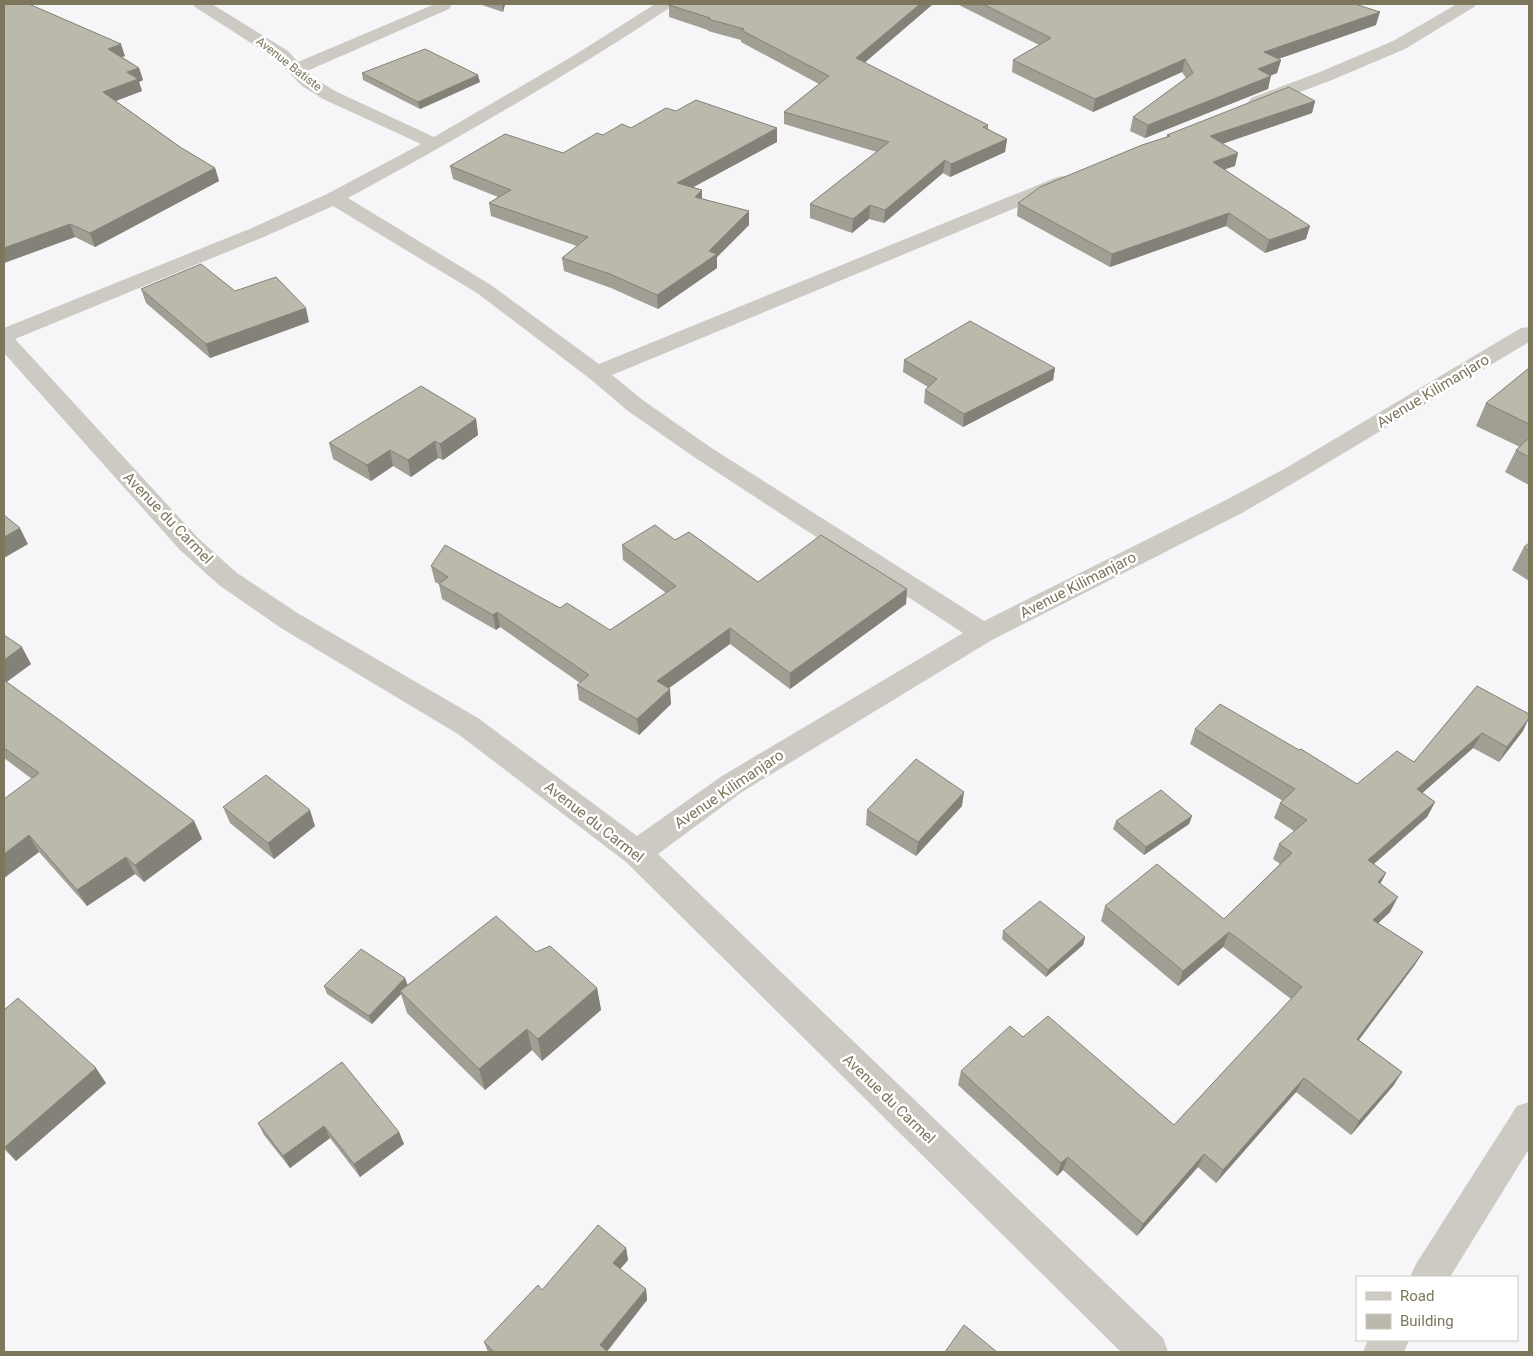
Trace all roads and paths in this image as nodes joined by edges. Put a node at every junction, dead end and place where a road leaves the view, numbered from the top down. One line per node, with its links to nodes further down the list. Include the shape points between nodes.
1 (201, 4): 5 (street, Avenue Batiste, via 250,33)
2 (665, 4): 7 (street, via 579,60)
3 (1468, 4): 6 (street, via 1399,44 1326,76)
4 (444, 6): 5 (street)
5 (297, 69): 7 (street, Avenue Batiste, via 308,82 329,94)
6 (1242, 107)
7 (434, 144): 9 (street)
8 (1077, 176): 12 (street)
9 (334, 198): 11 (street); 12 (street, via 484,289)
10 (1529, 333): 13 (street, Avenue Kilimanjaro, via 1233,507)
11 (4, 338): 14 (street, Avenue du Carmel, via 189,544 228,579 290,621 468,726)
12 (597, 373): 13 (street, via 636,406 705,454)
13 (983, 633): 14 (street, Avenue Kilimanjaro, via 740,779)
14 (637, 853): 18 (street, Avenue du Carmel)
15 (1529, 1118): 16 (street)
16 (1430, 1276)
17 (1389, 1341): 19 (street)
18 (1149, 1352)
19 (1382, 1352)

